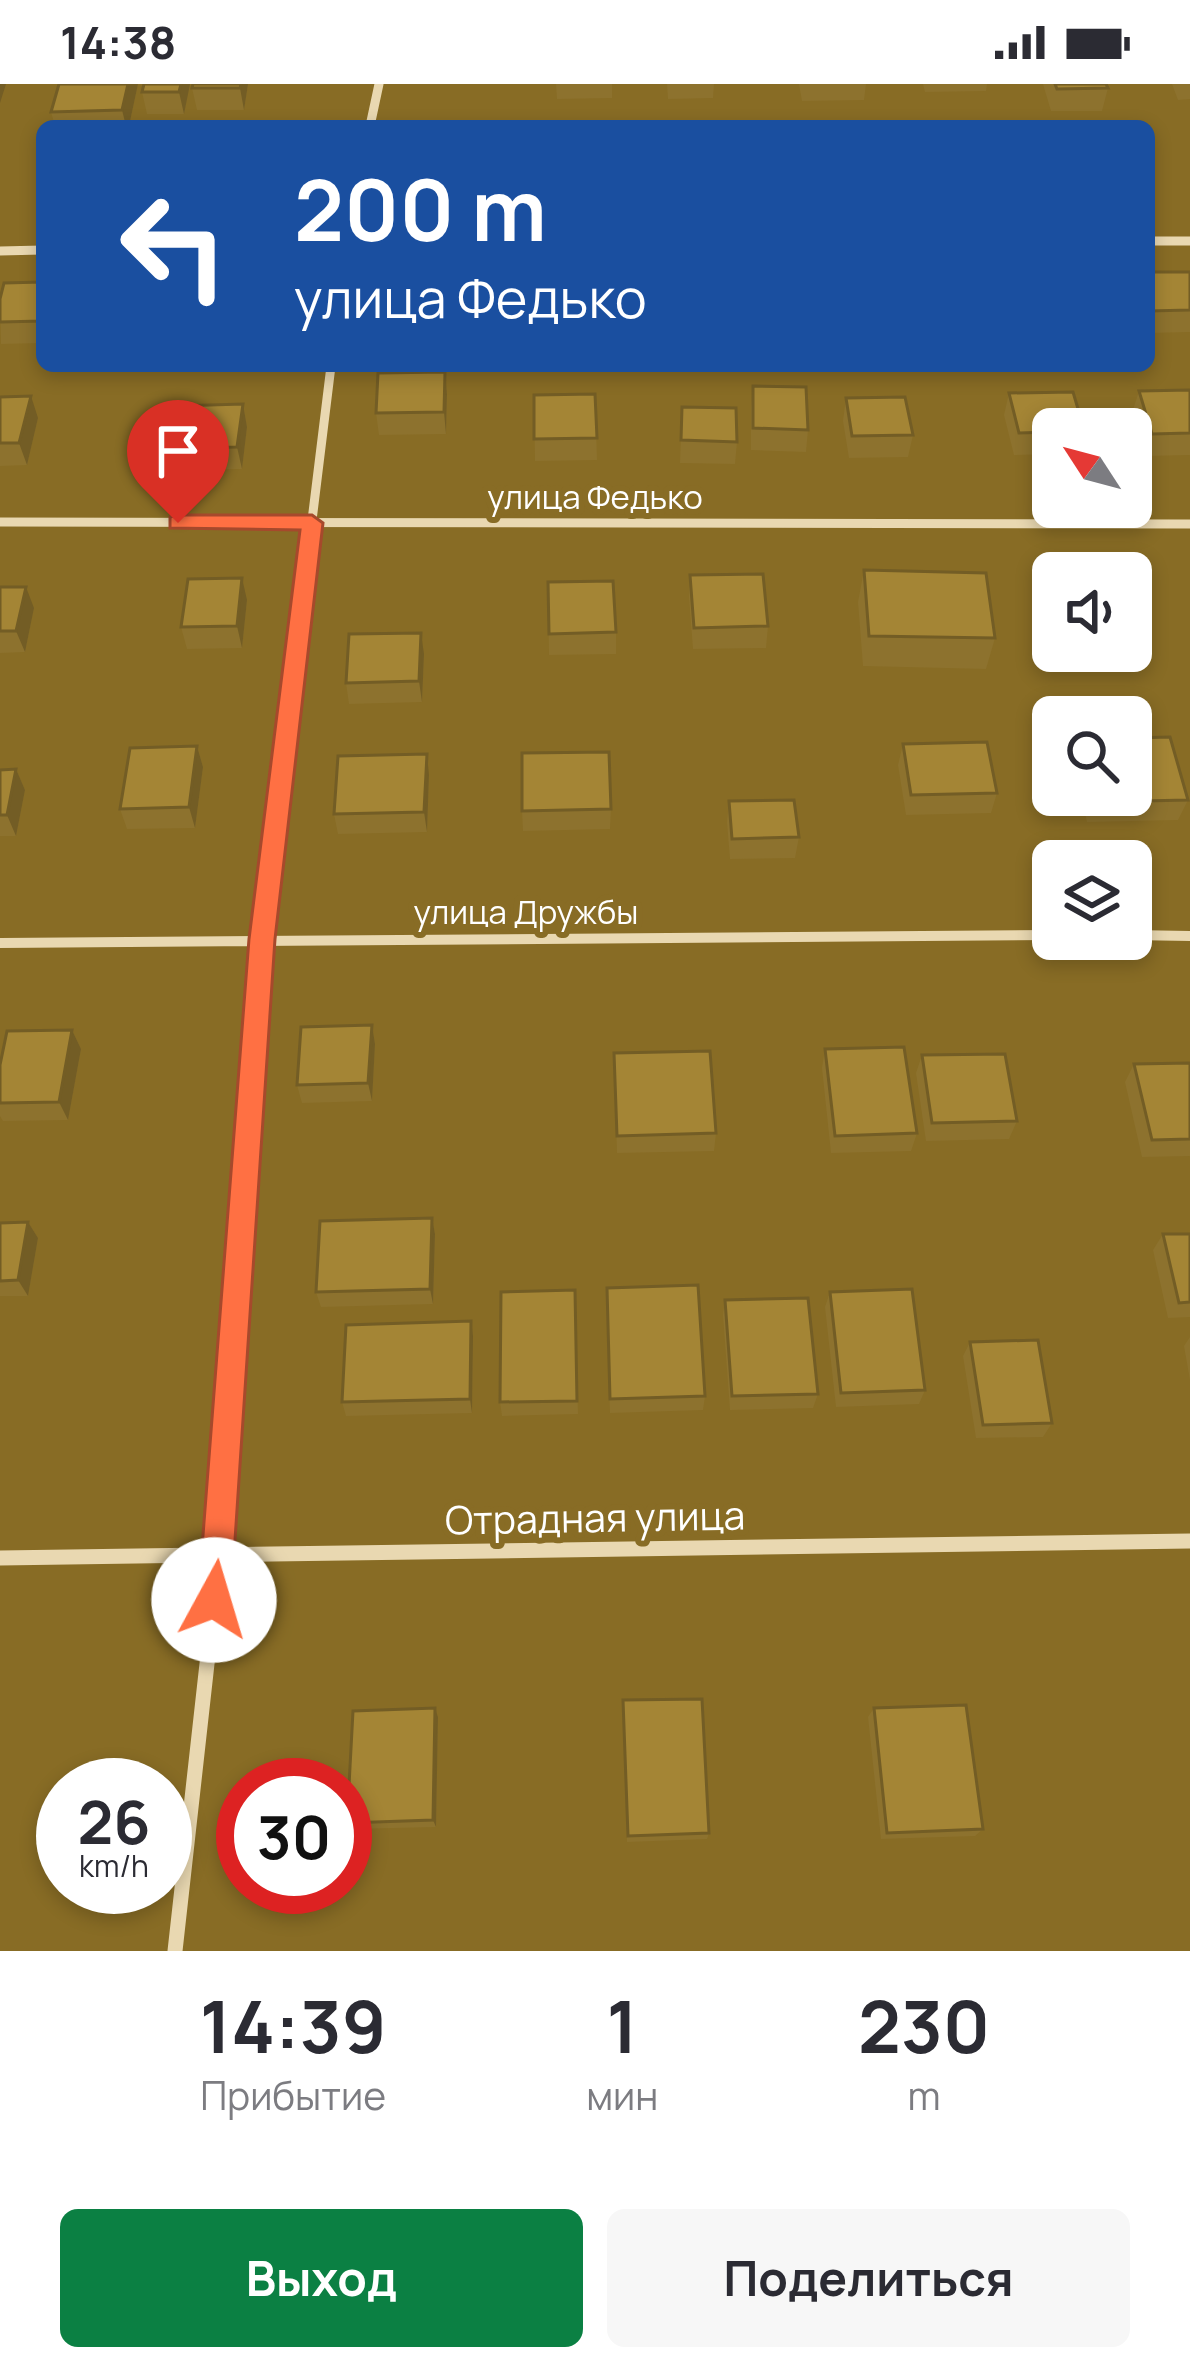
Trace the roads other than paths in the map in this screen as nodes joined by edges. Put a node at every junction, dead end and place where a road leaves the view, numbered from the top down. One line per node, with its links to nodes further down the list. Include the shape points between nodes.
1 (379, 84): 2 (street)
2 (371, 120)
3 (1155, 241): 4 (street)
4 (1190, 241)
5 (0, 250): 6 (street)
6 (36, 250)
7 (330, 372): 9 (street)
8 (0, 522): 9 (street, улица Федько)
9 (312, 523): 10 (street, улица Федько); 14 (street)
10 (1190, 524)
11 (1032, 935): 14 (street, улица Дружбы)
12 (1152, 935): 13 (street)
13 (1190, 936)
14 (262, 939): 15 (street, улица Дружбы); 17 (street)
15 (0, 943)
16 (1190, 1541): 17 (street, Отрадная улица)
17 (219, 1556): 18 (street, Отрадная улица); 19 (street)
18 (0, 1558)
19 (175, 1951)

